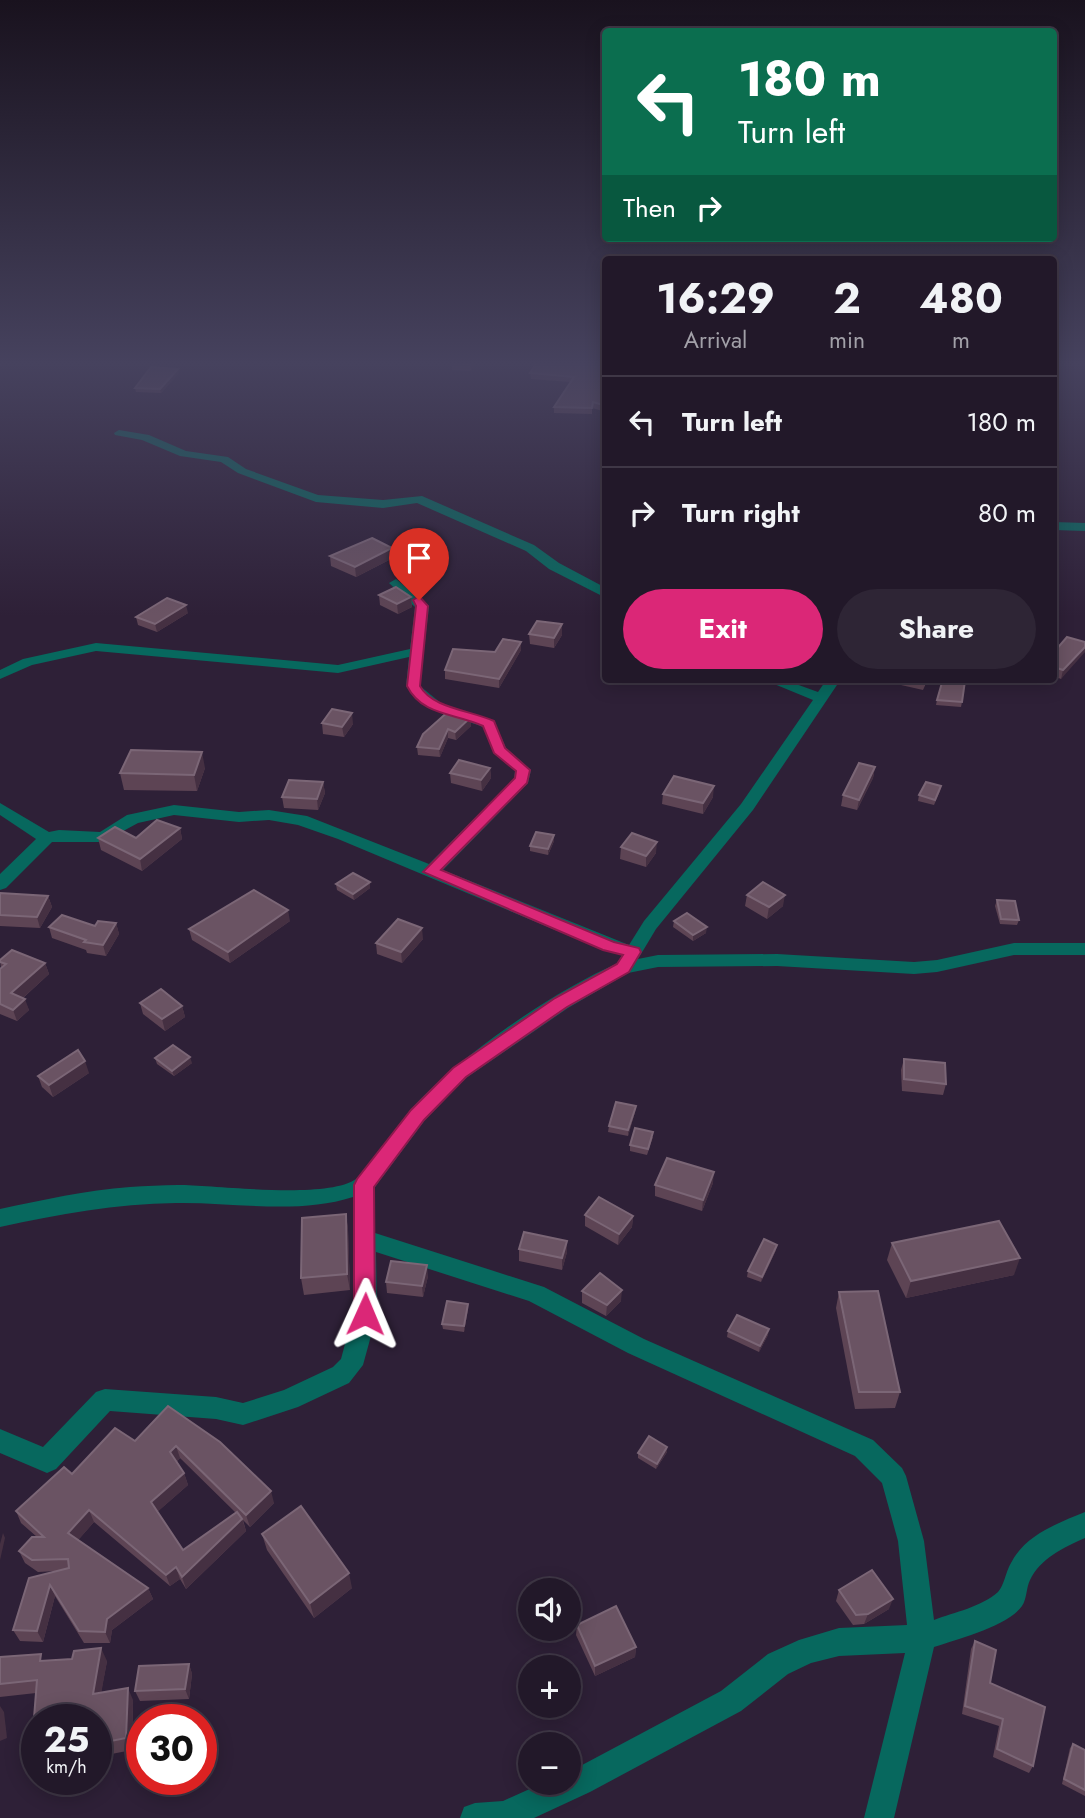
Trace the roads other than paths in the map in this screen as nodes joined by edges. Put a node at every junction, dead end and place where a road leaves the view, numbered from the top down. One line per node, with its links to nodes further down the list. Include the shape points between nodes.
1 (167, 447): 5 (street, via 224,459 242,471 316,498 383,504 418,499 530,548)
2 (1057, 526): 3 (street)
3 (1085, 527)
4 (396, 583): 6 (street, via 422,606)
5 (602, 592)
6 (415, 652): 7 (street, via 338,670 96,647 28,662); 13 (street, via 413,686 419,697 430,706 467,713 489,724 499,750 523,770 522,780)
7 (0, 675)
8 (780, 683): 10 (street)
9 (831, 683): 10 (street)
10 (821, 698): 16 (street, via 747,807 650,925)
11 (0, 808): 12 (street)
12 (46, 838): 13 (street, via 103,837 133,819 174,810 239,817 268,815 301,820); 14 (street)
13 (431, 872): 16 (street, via 609,946)
14 (0, 884)
15 (1085, 949): 16 (street, via 1014,949 914,968 777,960)
16 (628, 960): 17 (street, via 459,1073 418,1115)
17 (364, 1185): 18 (street, via 333,1195 296,1198 127,1196); 19 (street)
18 (0, 1219)
19 (365, 1239): 20 (street, via 365,1314 351,1364 341,1376 243,1414 105,1400 47,1461); 22 (street, via 536,1294 636,1346 864,1448 894,1476 911,1541)
20 (0, 1441)
21 (1085, 1525): 22 (street, via 1049,1541 1026,1562 1015,1578 1012,1598 990,1613)
22 (922, 1638): 23 (street, via 839,1642 809,1650 778,1664 731,1701 580,1782 504,1816); 24 (street)
23 (475, 1818)
24 (880, 1818)

